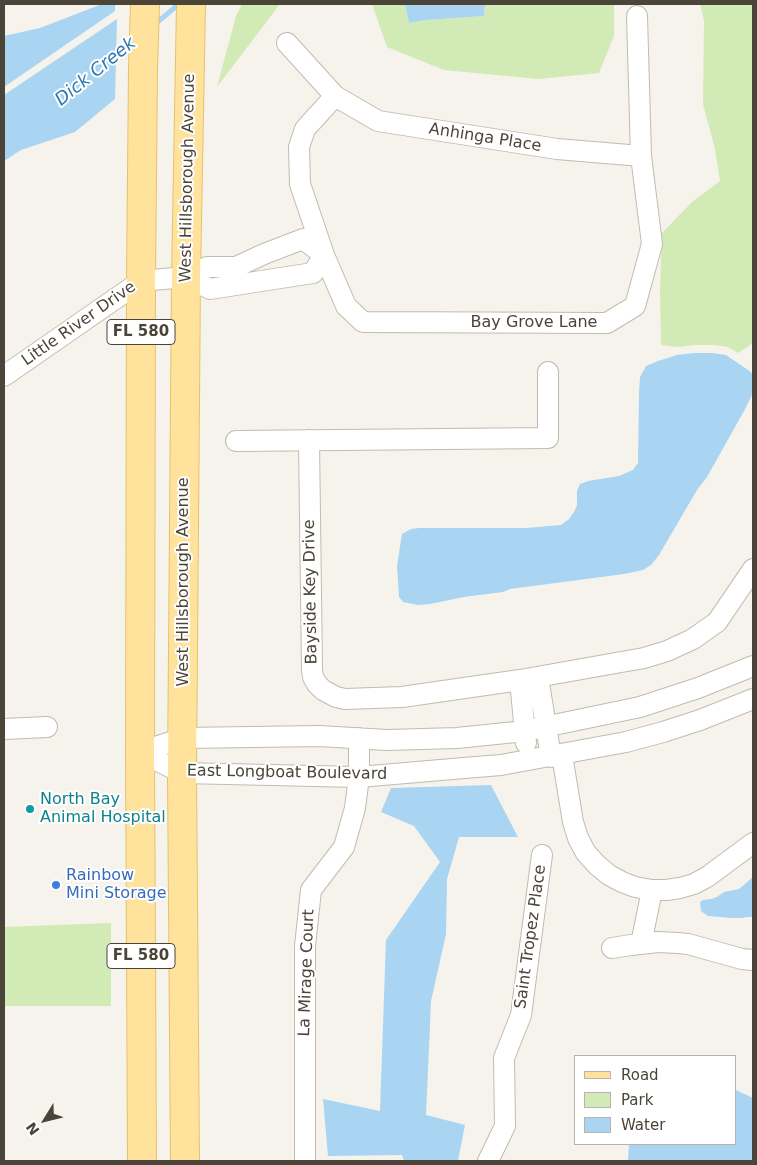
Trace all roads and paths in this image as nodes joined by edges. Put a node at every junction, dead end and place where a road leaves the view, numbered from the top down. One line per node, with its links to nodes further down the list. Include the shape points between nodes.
1 (145, 4): 11 (main road, FL 580)
2 (190, 4): 9 (main road, West Hillsborough Avenue / FL 580)
3 (637, 16): 6 (street, Bay Grove Lane)
4 (287, 43): 5 (street, Anhinga Place)
5 (335, 96): 6 (street, Anhinga Place, via 378,121 557,149); 8 (street, via 305,129 300,147 300,184)
6 (641, 156): 8 (street, Bay Grove Lane, via 652,244 635,306 607,323 363,322 346,306)
7 (281, 248): 8 (street, Bay Grove Lane, via 303,239); 9 (street, Bay Grove Lane, via 236,267 207,267); 10 (street)
8 (324, 255): 10 (street, via 313,273)
9 (186, 277): 10 (street, via 210,289); 11 (street, Little River Drive); 24 (main road, West Hillsborough Avenue / FL 580)
10 (287, 277)
11 (141, 281): 13 (street, Little River Drive); 26 (main road, FL 580)
12 (548, 372): 14 (street, via 548,438)
13 (4, 376)
14 (309, 440): 15 (street); 18 (street, Bayside Key Drive, via 312,670 317,684 329,694 345,699 402,698)
15 (236, 441)
16 (753, 568): 18 (street, Bayside Key Drive, via 717,622 693,639 644,658)
17 (753, 666): 21 (street, East Longboat Boulevard, via 640,707)
18 (529, 678): 21 (street); 23 (street)
19 (753, 699): 27 (street, East Longboat Boulevard, via 663,732)
20 (47, 727): 22 (street)
21 (546, 727): 23 (street, East Longboat Boulevard); 27 (street)
22 (4, 729)
23 (525, 731): 25 (street, East Longboat Boulevard, via 457,738); 28 (street)
24 (183, 738): 25 (street, East Longboat Boulevard); 26 (street, East Longboat Boulevard); 29 (main road, West Hillsborough Avenue / FL 580)
25 (359, 738): 30 (street, La Mirage Court)
26 (140, 752): 29 (street, East Longboat Boulevard); 37 (main road, FL 580)
27 (556, 756): 28 (street, East Longboat Boulevard); 33 (street, via 578,838 586,852 609,875 635,887)
28 (528, 760): 30 (street, East Longboat Boulevard)
29 (182, 773): 30 (street, East Longboat Boulevard); 38 (main road, West Hillsborough Avenue / FL 580)
30 (359, 777): 39 (street, La Mirage Court, via 355,808 344,847 311,890 305,946)
31 (753, 843): 33 (street, via 694,884)
32 (542, 855): 40 (street, Saint Tropez Place, via 521,1015 504,1058 505,1126)
33 (652, 890): 34 (street)
34 (641, 944): 35 (street); 36 (street, via 683,944)
35 (612, 948)
36 (753, 960)
37 (142, 1161)
38 (185, 1161)
39 (305, 1161)
40 (488, 1161)

